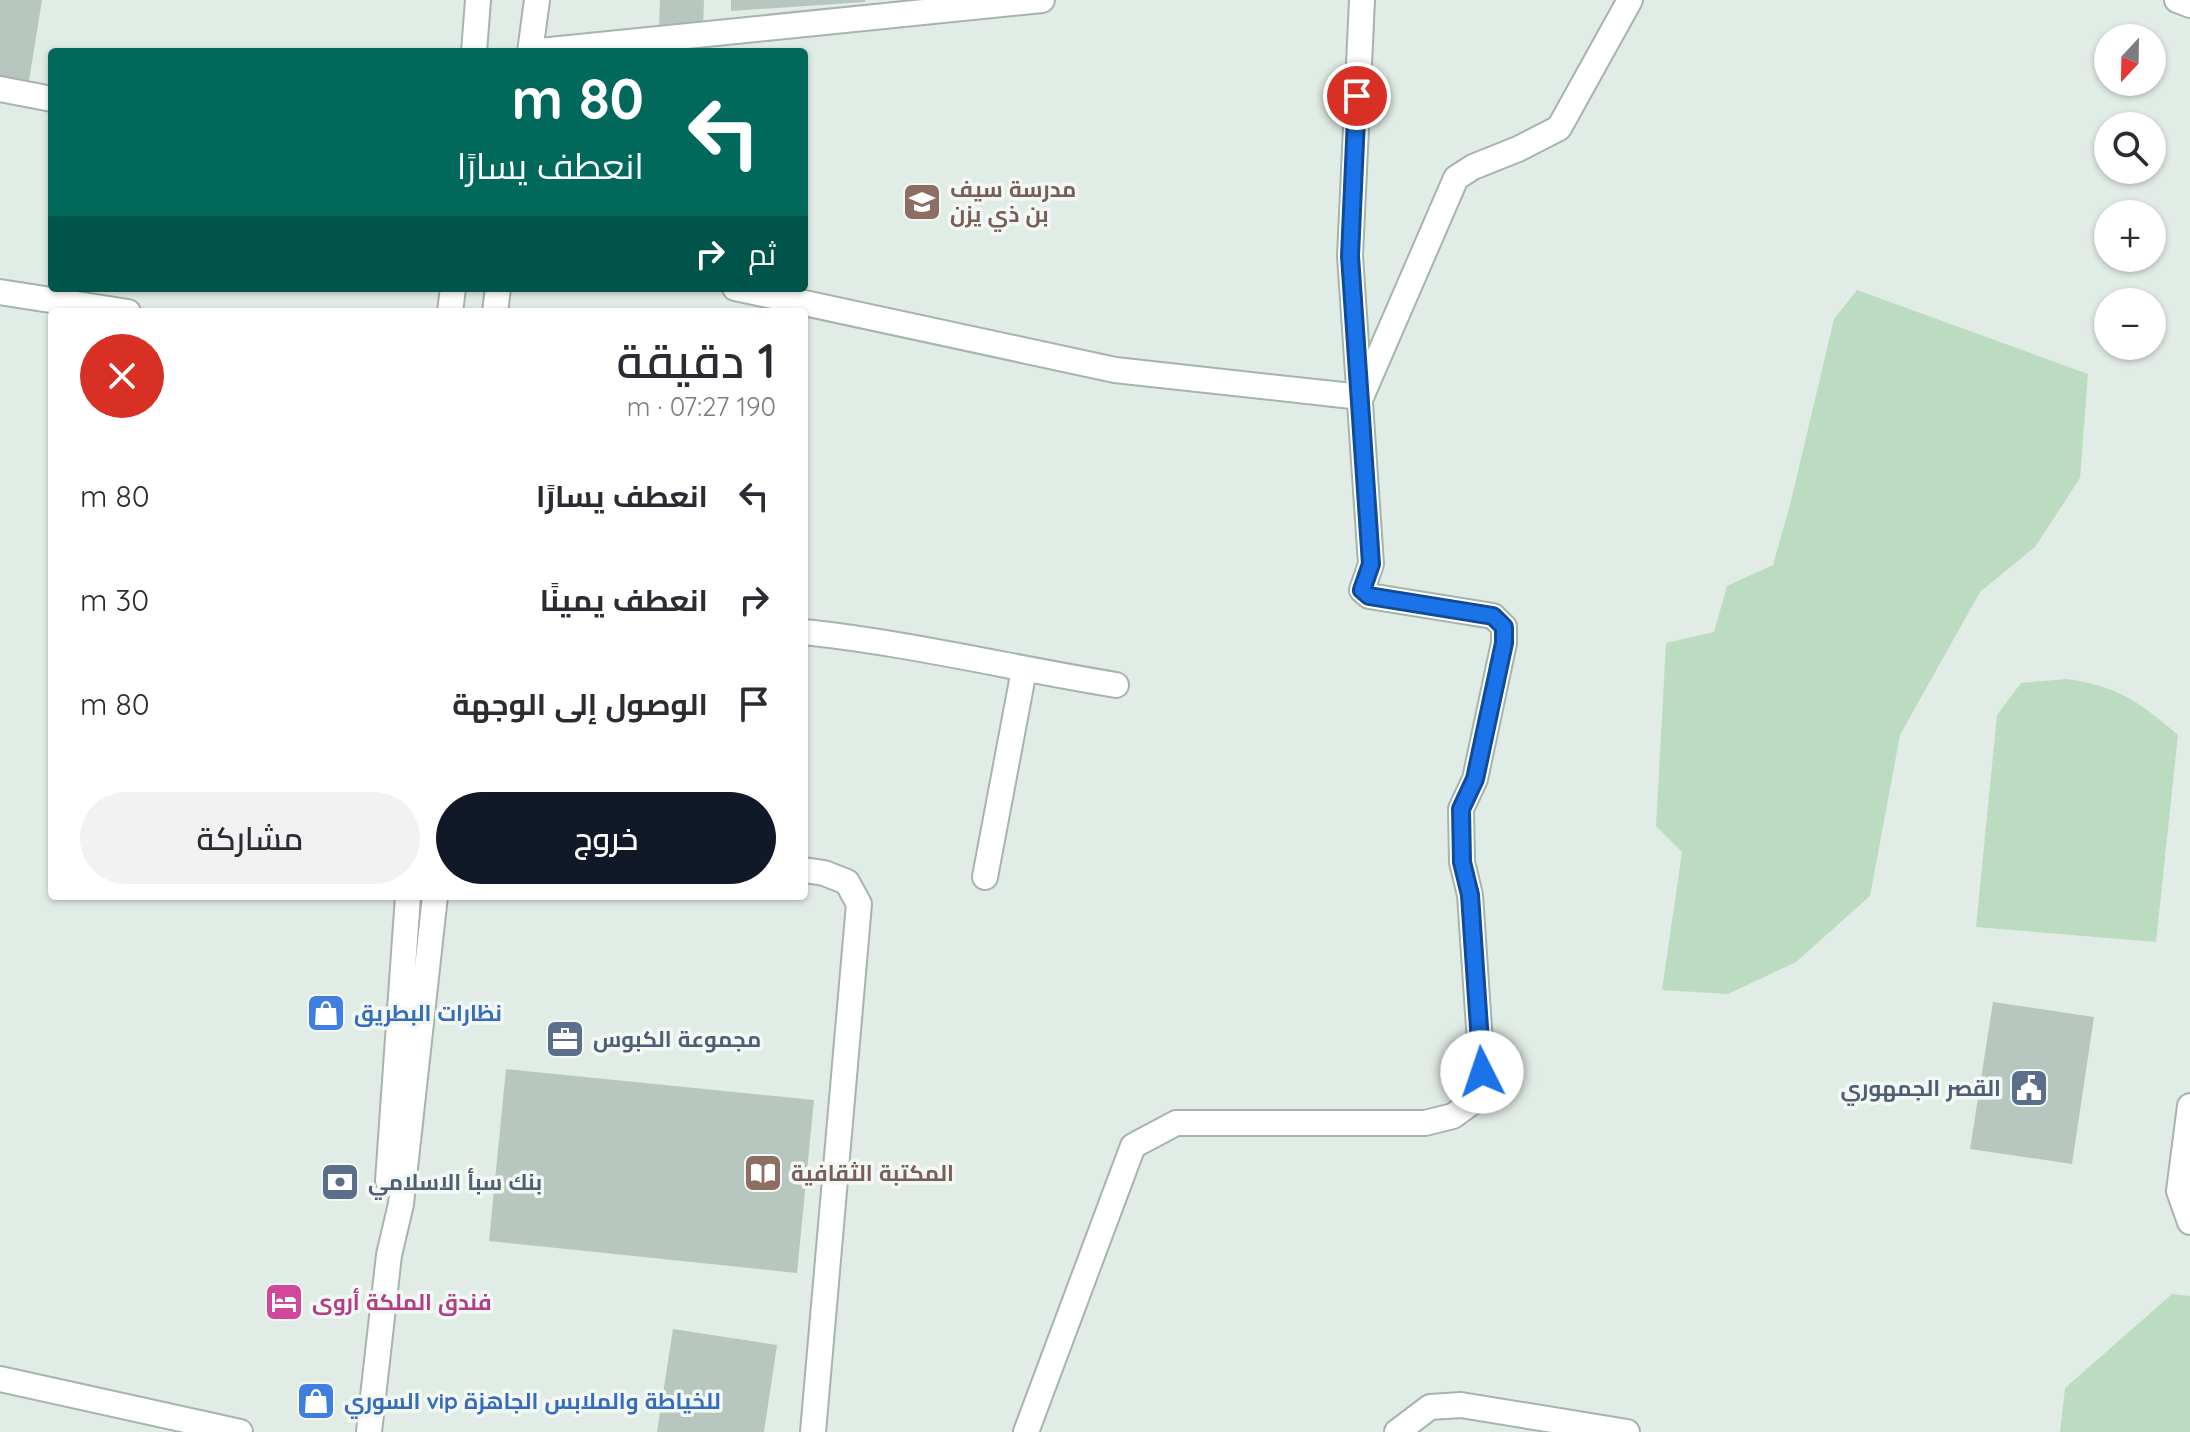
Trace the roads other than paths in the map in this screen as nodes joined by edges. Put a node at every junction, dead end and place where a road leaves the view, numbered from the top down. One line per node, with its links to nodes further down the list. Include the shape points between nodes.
1 (478, 0): 8 (street)
2 (537, 0): 9 (street)
3 (1042, 0): 10 (street)
4 (1362, 0): 16 (street, via 1350,256)
5 (1630, 0): 16 (street, via 1559,128 1456,178)
6 (2177, 0): 7 (street)
7 (2190, 5)
8 (474, 48)
9 (531, 48)
10 (569, 48)
11 (0, 89): 12 (street)
12 (48, 98)
13 (0, 292): 15 (street)
14 (754, 292): 16 (street, via 1115,370)
15 (102, 308)
16 (1361, 397): 31 (street, via 1371,564 1362,590 1369,596 1493,616 1504,627 1475,779 1461,809 1482,1072 1471,1103 1453,1116 1425,1123 1176,1123 1133,1146)
17 (808, 632): 18 (street)
18 (1024, 670): 19 (street); 21 (street)
19 (1116, 685)
20 (808, 871): 30 (street, via 847,882 859,904)
21 (985, 877)
22 (408, 900): 26 (street, via 385,1223)
23 (435, 900): 26 (street, via 401,1204)
24 (2190, 1106): 25 (street, via 2179,1191)
25 (2190, 1222)
26 (389, 1255): 29 (street)
27 (0, 1379): 28 (street)
28 (240, 1432)
29 (369, 1432)
30 (813, 1432)
31 (1026, 1432)
32 (1397, 1432): 33 (street, via 1430,1407 1461,1405)
33 (1627, 1432)

